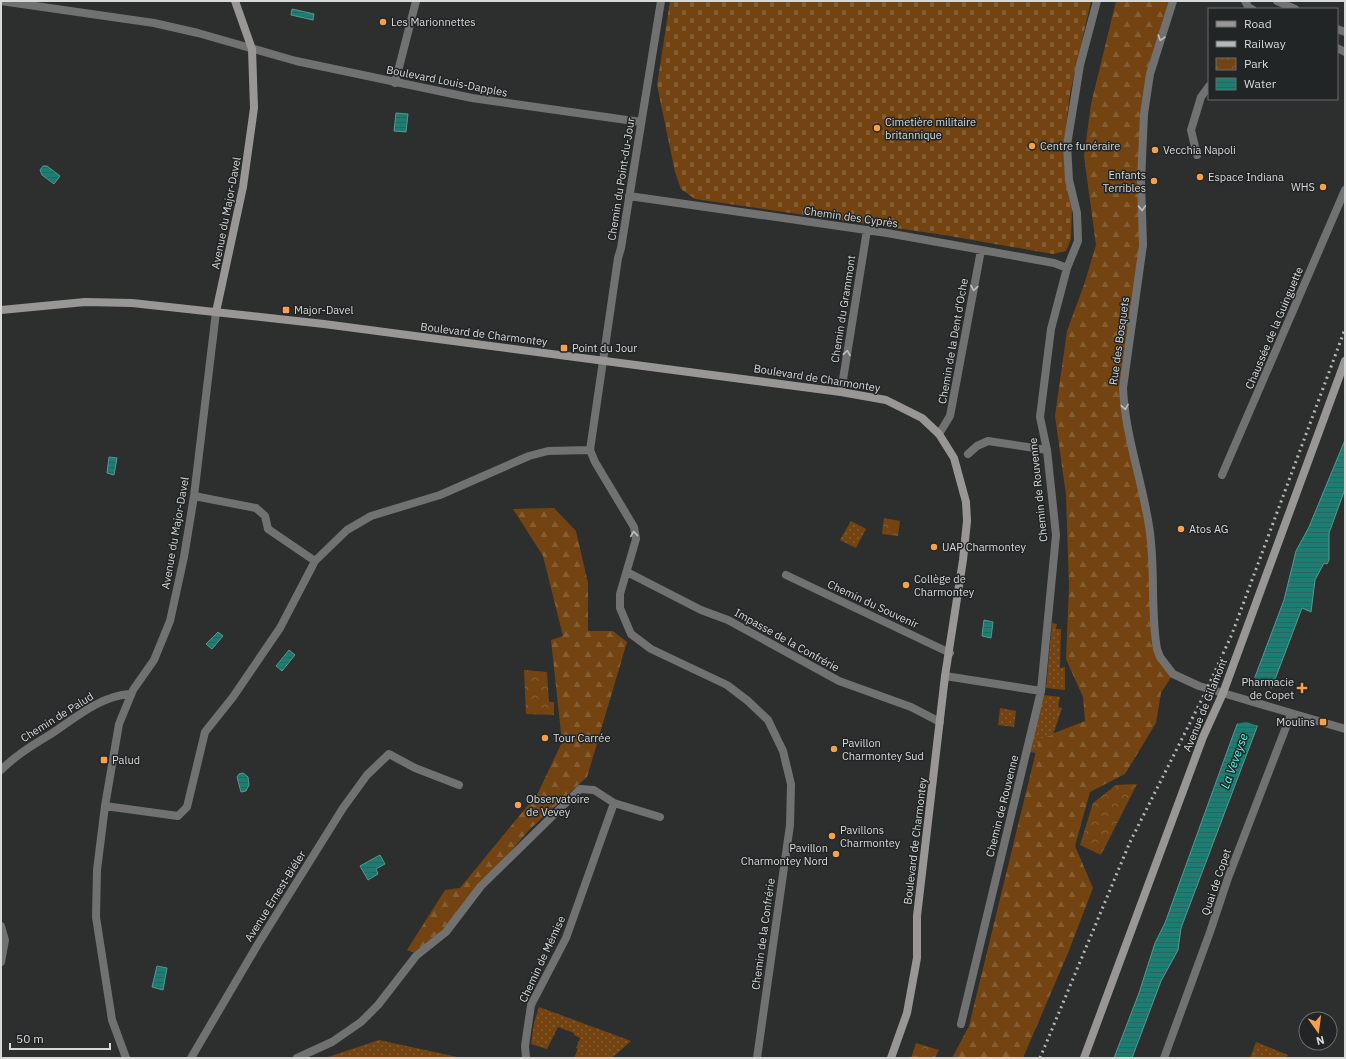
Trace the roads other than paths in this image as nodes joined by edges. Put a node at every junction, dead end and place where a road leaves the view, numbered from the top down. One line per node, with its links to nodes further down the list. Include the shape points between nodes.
1 (1, 1): 8 (street, Boulevard Louis-Dapples)
2 (235, 1): 10 (street, Avenue du Major-Davel)
3 (416, 1): 11 (street)
4 (660, 1): 13 (street, Chemin du Point-du-Jour)
5 (1097, 1): 19 (street, Chemin de Rouvenne, via 1080,64 1067,145 1078,241)
6 (1173, 1): 37 (street, Rue des Bosquets, one-way to 37, via 1150,74 1144,114 1141,182 1143,245 1123,378 1125,410 1151,540 1155,639 1160,657 1173,674 1199,686)
7 (1277, 1): 9 (street)
8 (27, 3): 10 (street, Boulevard Louis-Dapples, via 154,23)
9 (1293, 8)
10 (252, 48): 11 (street, Boulevard Louis-Dapples, via 296,61); 21 (street, Avenue du Major-Davel, via 254,108 250,145)
11 (395, 83): 13 (street, Boulevard Louis-Dapples, via 472,98)
12 (1208, 87): 14 (street, via 1201,97 1191,130)
13 (641, 122): 16 (street, Chemin du Point-du-Jour)
14 (1197, 155)
15 (1345, 190): 29 (street, Chaussée de la Guinguette)
16 (629, 196): 17 (street, Chemin des Cyprès); 22 (street, Chemin du Point-du-Jour)
17 (867, 230): 18 (street, Chemin des Cyprès); 24 (street, Chemin du Grammont, one-way to 17)
18 (980, 250): 19 (street, Chemin des Cyprès, via 1054,263); 25 (street, Chemin de la Dent d'Oche, one-way to 25, via 950,416)
19 (1067, 268): 27 (street, Chemin de Rouvenne, via 1051,329 1040,417)
20 (1, 310): 21 (street, Boulevard de Charmontey, via 85,302 132,303)
21 (216, 312): 22 (street, Boulevard de Charmontey); 30 (street, Avenue du Major-Davel)
22 (603, 360): 24 (street, Boulevard de Charmontey); 26 (street, Chemin du Point-du-Jour)
23 (1345, 360): 37 (street, Avenue de Gilamont)
24 (841, 392): 25 (street, Boulevard de Charmontey, via 886,400 903,407 922,418)
25 (940, 434): 34 (street, Boulevard de Charmontey, via 959,472 966,502 967,521)
26 (590, 450): 31 (street, via 548,451 529,456 440,495 371,516 347,530); 32 (street, one-way to 26, via 636,539 634,527)
27 (1047, 450): 28 (street, via 988,441); 36 (street, Chemin de Rouvenne, via 1056,535)
28 (968, 454)
29 (1222, 475)
30 (194, 496): 31 (street, via 256,508 265,516 268,529); 38 (street, Avenue du Major-Davel, via 170,621 154,660)
31 (315, 561): 45 (street, via 280,628 233,697 205,732 187,808 178,816)
32 (626, 572): 40 (street, Impasse de la Confrérie, via 701,610 728,620 839,681 911,707); 54 (street, Chemin de la Confrérie, via 620,594 620,608 631,634 651,649 727,685 748,701 768,720 783,751 792,784 790,825)
33 (786, 575): 34 (street, Chemin du Souvenir)
34 (950, 653): 35 (street, Boulevard de Charmontey)
35 (945, 676): 36 (street); 40 (street, Boulevard de Charmontey)
36 (1041, 691): 49 (street, Chemin de Rouvenne)
37 (1224, 693): 39 (street, Rue des Bosquets); 56 (street, Avenue de Gilamont, via 1203,737)
38 (130, 694): 42 (street, Chemin de Palud, via 96,704 15,756); 45 (street, Avenue du Major-Davel, via 116,737)
39 (1291, 714): 41 (street, Rue des Bosquets); 57 (street, Quai de Copet, via 1228,878)
40 (940, 722): 55 (street, Boulevard de Charmontey, via 917,916 917,958 907,1013)
41 (1345, 729)
42 (1, 770)
43 (459, 785): 51 (street, Avenue Ernest-Biéler, via 415,768 389,754 367,775 343,808 258,944)
44 (614, 803): 46 (street); 52 (street, via 594,790 580,789 481,886 446,932 416,956 378,1005 361,1022 332,1042); 53 (street, Chemin de Mémise, via 566,938 531,1005 525,1046)
45 (105, 806): 50 (street, Avenue du Major-Davel, via 97,870 96,917 112,1020)
46 (660, 817)
47 (1, 926): 48 (street, via 5,940)
48 (1, 962)
49 (961, 1024)
50 (126, 1058)
51 (191, 1058)
52 (297, 1058)
53 (526, 1058)
54 (757, 1058)
55 (891, 1058)
56 (1084, 1058)
57 (1164, 1058)

